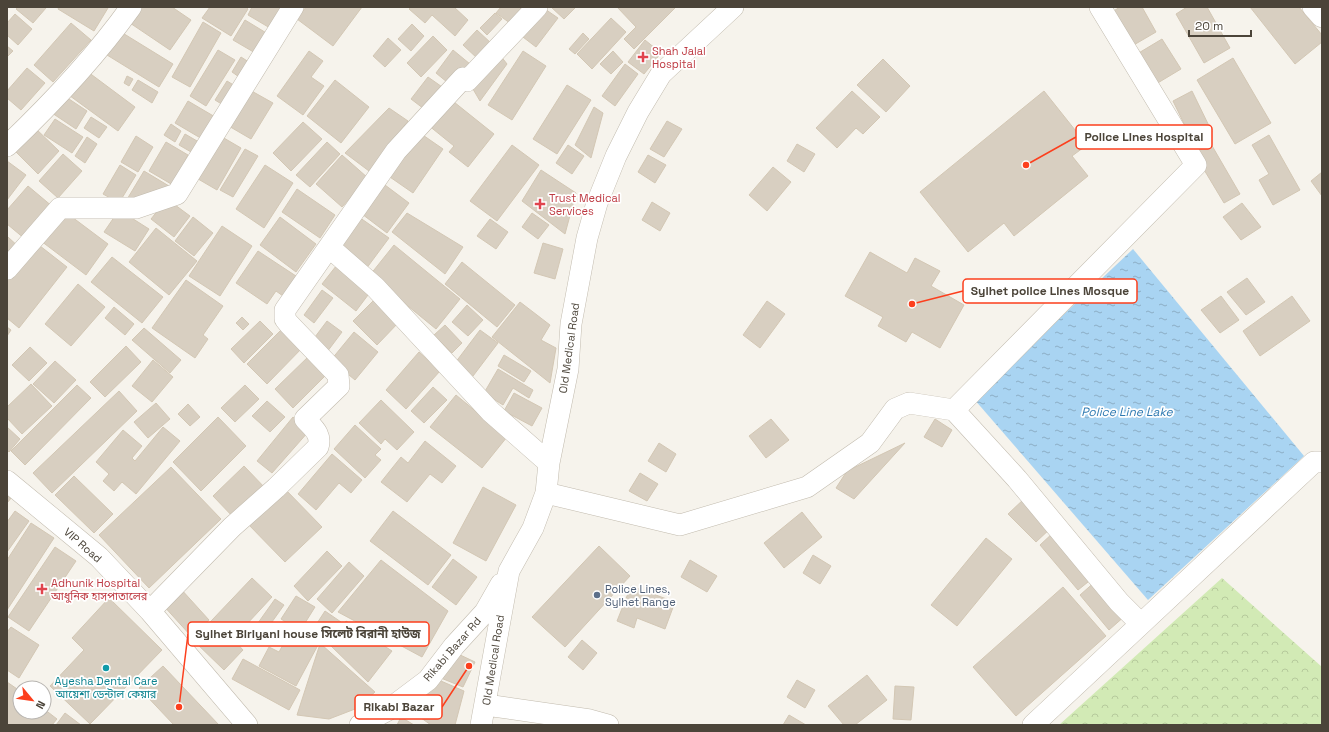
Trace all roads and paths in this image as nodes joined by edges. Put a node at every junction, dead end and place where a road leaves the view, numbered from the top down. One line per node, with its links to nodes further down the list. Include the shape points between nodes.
1 (130, 7): 8 (street, via 114,31)
2 (293, 7): 10 (street, via 177,194 136,208 60,208)
3 (537, 7): 9 (street, via 467,81 463,78 396,150)
4 (733, 7): 13 (street, Old Medical Road, via 661,74 638,112 606,179 587,238 571,324 568,369)
5 (1100, 7): 11 (street, via 1196,165)
6 (1313, 7): 7 (street)
7 (1322, 17)
8 (10, 137)
9 (329, 247): 13 (street, via 375,286 491,412); 17 (street, via 286,310 285,316 289,324 338,375 338,386 305,419 319,435 318,447 232,527)
10 (7, 269)
11 (954, 410): 15 (street, via 909,403 895,409 870,443 807,487 680,525); 18 (street, via 1017,480 1119,602)
12 (1322, 462): 18 (street, via 1314,462)
13 (549, 463): 15 (street, Old Medical Road)
14 (7, 481): 17 (street, VIP Road, via 99,558)
15 (546, 493): 16 (street, Old Medical Road, via 533,528)
16 (509, 571): 19 (street, Old Medical Road); 21 (street, Rikabi Bazar Rd, via 485,612 428,680 388,710)
17 (150, 611): 20 (street, VIP Road)
18 (1141, 624): 23 (street)
19 (483, 715): 22 (street, via 590,720)
20 (247, 725)
21 (360, 725)
22 (608, 725)
23 (1034, 725)

